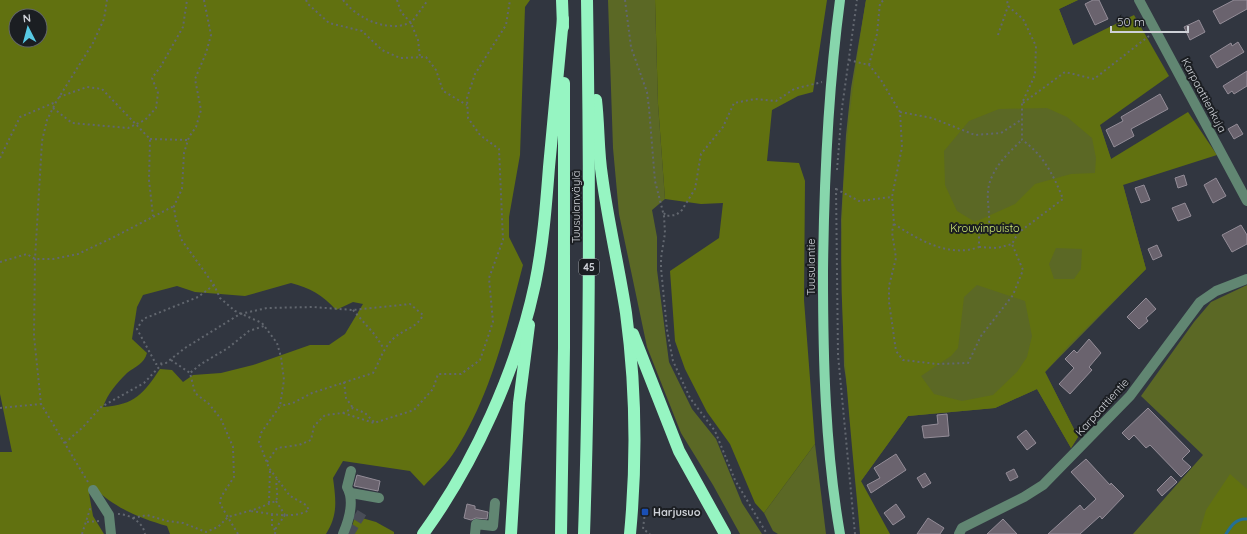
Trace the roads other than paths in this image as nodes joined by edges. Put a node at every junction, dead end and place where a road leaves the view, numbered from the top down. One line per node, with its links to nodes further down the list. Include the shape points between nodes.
1 (562, 0): 5 (highway, Tuusulanväylä / 45)
2 (587, 0): 6 (highway, Tuusulanväylä / 45)
3 (840, 0): 25 (main road, Tuusulantie, via 826,132 823,333 828,436)
4 (1139, 0): 7 (street, Karpaattienkuja)
5 (563, 19): 9 (highway, via 544,230); 21 (highway, Tuusulanväylä / 45, via 564,324)
6 (588, 26): 10 (highway, via 599,125 601,174); 22 (highway, Tuusulanväylä / 45, via 589,307)
7 (1247, 201)
8 (1247, 279): 26 (street, Karpaattientie, via 1216,291 1200,302 1130,396 1043,485 962,528)
9 (534, 284): 18 (highway, via 501,391 458,479); 20 (highway, via 519,402)
10 (625, 312): 23 (highway, via 635,416 635,488); 24 (highway, via 679,451)
11 (351, 471): 13 (street, via 347,487)
12 (93, 490): 16 (street, via 110,518)
13 (350, 493): 14 (street); 17 (street, via 349,519)
14 (379, 498)
15 (495, 503): 19 (street, via 493,526 476,524)
16 (111, 534)
17 (342, 534)
18 (423, 534)
19 (475, 534)
20 (511, 534)
21 (561, 534)
22 (584, 534)
23 (630, 534)
24 (724, 534)
25 (840, 534)
26 (959, 534)

